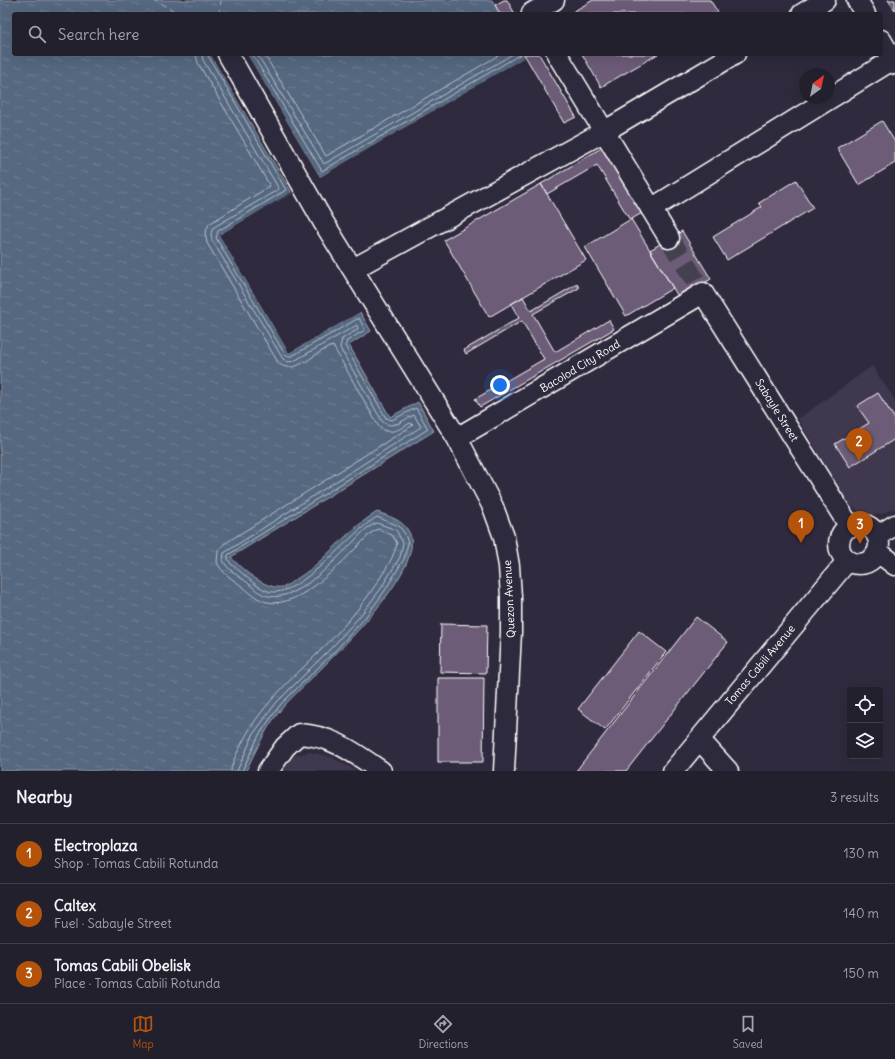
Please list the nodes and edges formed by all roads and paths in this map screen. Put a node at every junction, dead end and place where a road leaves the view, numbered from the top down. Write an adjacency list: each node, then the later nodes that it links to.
1 (524, 0): 5 (street)
2 (554, 0): 6 (street)
3 (825, 0): 7 (street)
4 (857, 0): 8 (street)
5 (531, 12)
6 (535, 12)
7 (805, 12)
8 (864, 12)
9 (883, 43): 13 (street)
10 (229, 56): 17 (street, Quezon Avenue)
11 (558, 56): 14 (street)
12 (732, 56): 14 (street)
13 (894, 60): 15 (street)
14 (605, 131): 15 (street); 17 (street)
15 (651, 208): 16 (street)
16 (669, 238)
17 (353, 269): 19 (street, Quezon Avenue)
18 (703, 293): 19 (street, Bacolod City Road); 21 (street, Sabayle Street)
19 (457, 438): 28 (street, Quezon Avenue)
20 (895, 525): 22 (street)
21 (850, 527): 22 (street); 23 (street)
22 (877, 544): 23 (street); 24 (street)
23 (848, 560): 25 (street, Tomas Cabili Avenue)
24 (895, 565)
25 (699, 739): 29 (street, Tomas Cabili Avenue); 30 (street)
26 (268, 771): 27 (street)
27 (381, 771)
28 (504, 771)
29 (674, 771)
30 (728, 771)

